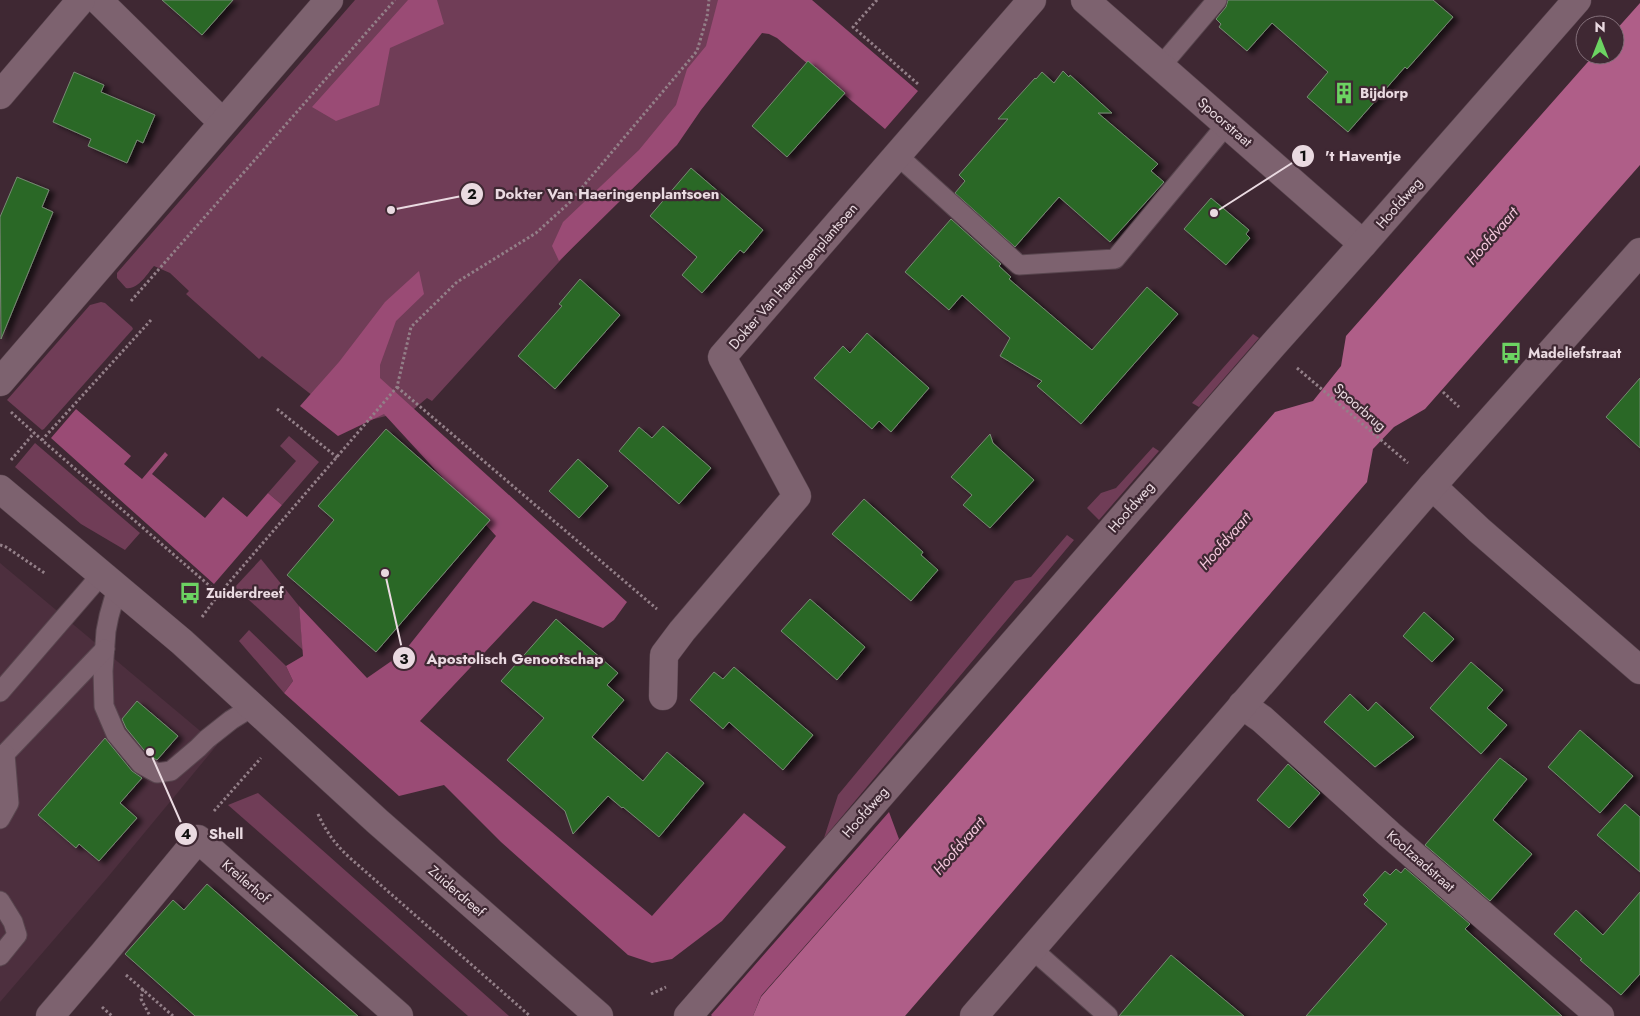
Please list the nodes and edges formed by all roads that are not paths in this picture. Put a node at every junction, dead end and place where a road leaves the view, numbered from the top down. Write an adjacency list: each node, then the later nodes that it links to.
1 (82, 0): 9 (street)
2 (98, 0): 10 (street)
3 (329, 0): 10 (street)
4 (1032, 0): 12 (street, Dokter Van Haeringenplantsoen)
5 (1085, 0): 8 (street, Spoorstraat)
6 (1217, 0): 8 (lane)
7 (1577, 0): 13 (street, Hoofdweg)
8 (1161, 66): 11 (street, Spoorstraat)
9 (0, 95)
10 (222, 122): 15 (street)
11 (1227, 124): 12 (lane); 13 (street, Spoorstraat)
12 (897, 155): 22 (street, Dokter Van Haeringenplantsoen)
13 (1363, 244): 33 (street, Hoofdweg)
14 (1640, 252): 16 (street)
15 (0, 382)
16 (1432, 486): 20 (street); 23 (street)
17 (0, 489): 18 (street, Zuiderdreef)
18 (109, 581): 19 (lane); 21 (lane); 24 (street, Zuiderdreef)
19 (105, 649): 24 (lane); 25 (lane)
20 (1640, 670)
21 (0, 692)
22 (663, 696)
23 (1242, 705): 28 (street); 36 (street, Koolzaadstraat)
24 (252, 706): 32 (street, Zuiderdreef)
25 (2, 756): 26 (lane)
26 (0, 819)
27 (0, 901): 29 (lane)
28 (1032, 949): 34 (street); 35 (lane)
29 (0, 956)
30 (50, 1016): 31 (street, Kreilerhof)
31 (399, 1016)
32 (598, 1016)
33 (688, 1016)
34 (974, 1016)
35 (1108, 1016)
36 (1600, 1016)

